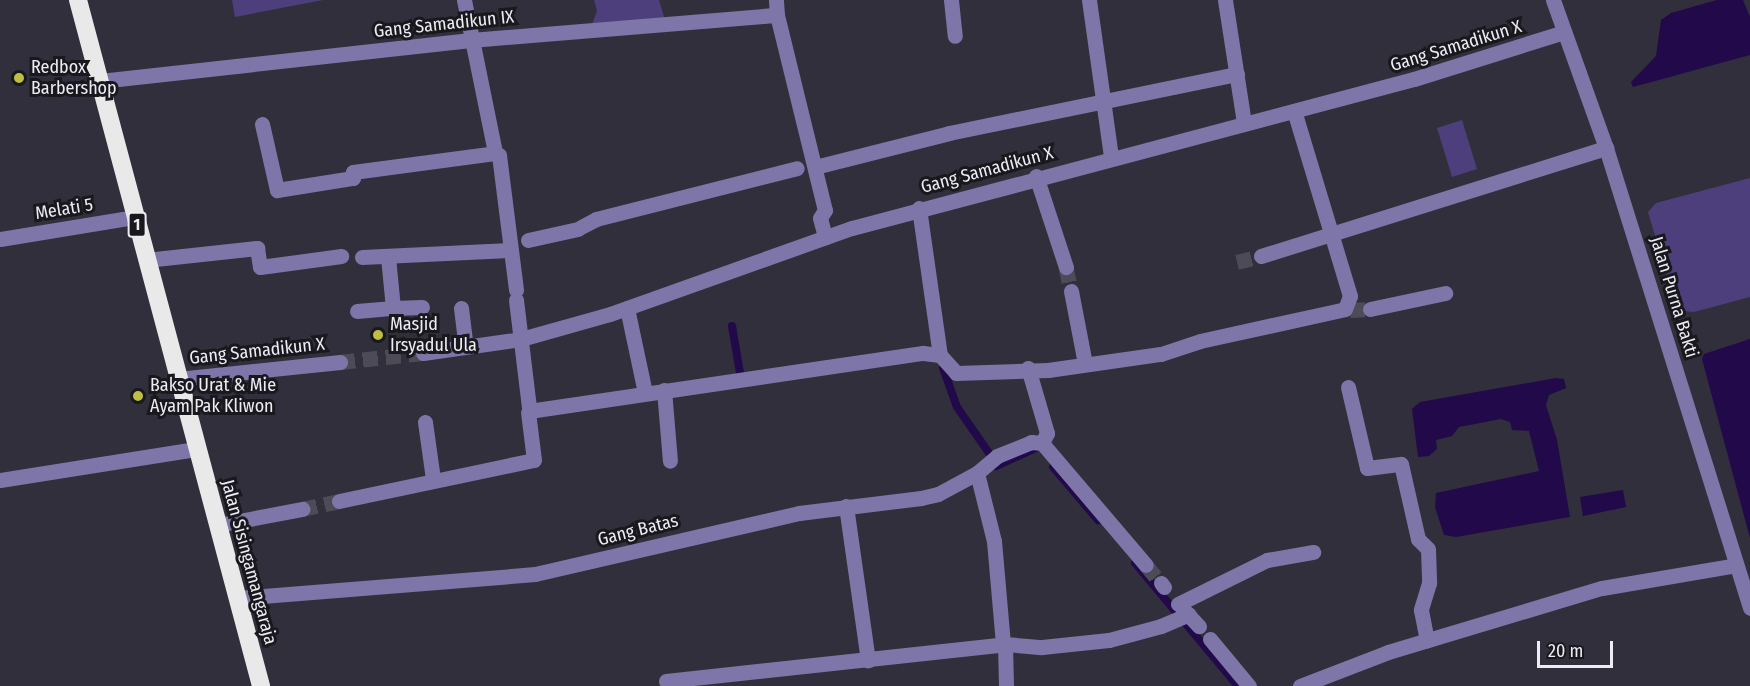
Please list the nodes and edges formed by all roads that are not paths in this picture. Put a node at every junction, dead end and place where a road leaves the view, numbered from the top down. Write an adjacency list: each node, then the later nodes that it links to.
1 (78, 0): 12 (highway, 1)
2 (464, 0): 10 (street)
3 (951, 0): 9 (street)
4 (1089, 0): 13 (street)
5 (1225, 0): 11 (street)
6 (1553, 0): 8 (street, Jalan Purna Bakti)
7 (777, 8): 10 (street, Gang Samadikun IX); 20 (street)
8 (1564, 32): 14 (street, Gang Samadikun X); 17 (street, Jalan Purna Bakti)
9 (955, 36)
10 (471, 40): 12 (street, Gang Samadikun IX); 18 (street)
11 (1237, 74): 13 (street); 15 (street)
12 (100, 81): 23 (highway, 1)
13 (1103, 102): 19 (street); 20 (street)
14 (1294, 111): 15 (street, Gang Samadikun X); 24 (street)
15 (1245, 123): 19 (street, Gang Samadikun X)
16 (262, 124): 18 (street)
17 (1606, 148): 24 (street); 67 (street, Jalan Purna Bakti)
18 (495, 153): 27 (street)
19 (1111, 156): 21 (street, Gang Samadikun X)
20 (809, 166): 25 (street); 27 (street)
21 (1036, 176): 22 (street, Gang Samadikun X); 33 (street)
22 (919, 208): 25 (street, Gang Samadikun X); 45 (street)
23 (135, 217): 26 (street, Melati 5); 32 (highway, 1)
24 (1332, 236): 29 (street); 47 (street)
25 (825, 237): 38 (street, Gang Samadikun X)
26 (0, 239)
27 (516, 244): 31 (street); 42 (street)
28 (341, 256): 32 (street)
29 (1261, 256)
30 (362, 257): 31 (street)
31 (388, 257): 39 (street)
32 (146, 260): 49 (highway, 1)
33 (1066, 267)
34 (1071, 291): 47 (street)
35 (1445, 293): 40 (street)
36 (422, 307): 39 (street)
37 (461, 308): 43 (street)
38 (627, 308): 42 (street, Gang Samadikun X); 52 (street)
39 (393, 309): 41 (street)
40 (1370, 309)
41 (357, 311)
42 (521, 339): 43 (street, Gang Samadikun X); 53 (street)
43 (466, 346): 44 (street, Gang Samadikun X)
44 (423, 353)
45 (940, 355): 48 (street); 51 (street)
46 (340, 362): 49 (street, Gang Samadikun X)
47 (1085, 364): 48 (street)
48 (1028, 368): 55 (street)
49 (178, 380): 56 (highway, 1)
50 (1348, 387): 71 (street)
51 (664, 390): 52 (street); 57 (street)
52 (645, 393): 53 (street)
53 (528, 410): 59 (street)
54 (425, 422): 59 (street)
55 (1036, 442): 58 (street, Gang Batas); 66 (street)
56 (196, 449): 60 (street); 64 (highway, Jalan Sisingamangaraja / 1)
57 (670, 461)
58 (977, 473): 62 (street, Gang Batas); 72 (street)
59 (433, 479): 61 (street)
60 (0, 480)
61 (339, 501)
62 (846, 506): 68 (street, Gang Batas); 73 (street)
63 (302, 509): 64 (street)
64 (218, 525): 68 (highway, Jalan Sisingamangaraja / 1)
65 (1313, 552): 72 (street)
66 (1146, 564)
67 (1736, 565): 69 (street, Jalan Purna Bakti); 71 (street)
68 (238, 598): 75 (highway, Jalan Sisingamangaraja / 1)
69 (1750, 608)
70 (1210, 639): 77 (street)
71 (1427, 640): 78 (street)
72 (1004, 644): 73 (street); 76 (street)
73 (868, 660): 74 (street)
74 (666, 681)
75 (261, 686)
76 (1006, 686)
77 (1249, 686)
78 (1300, 686)

